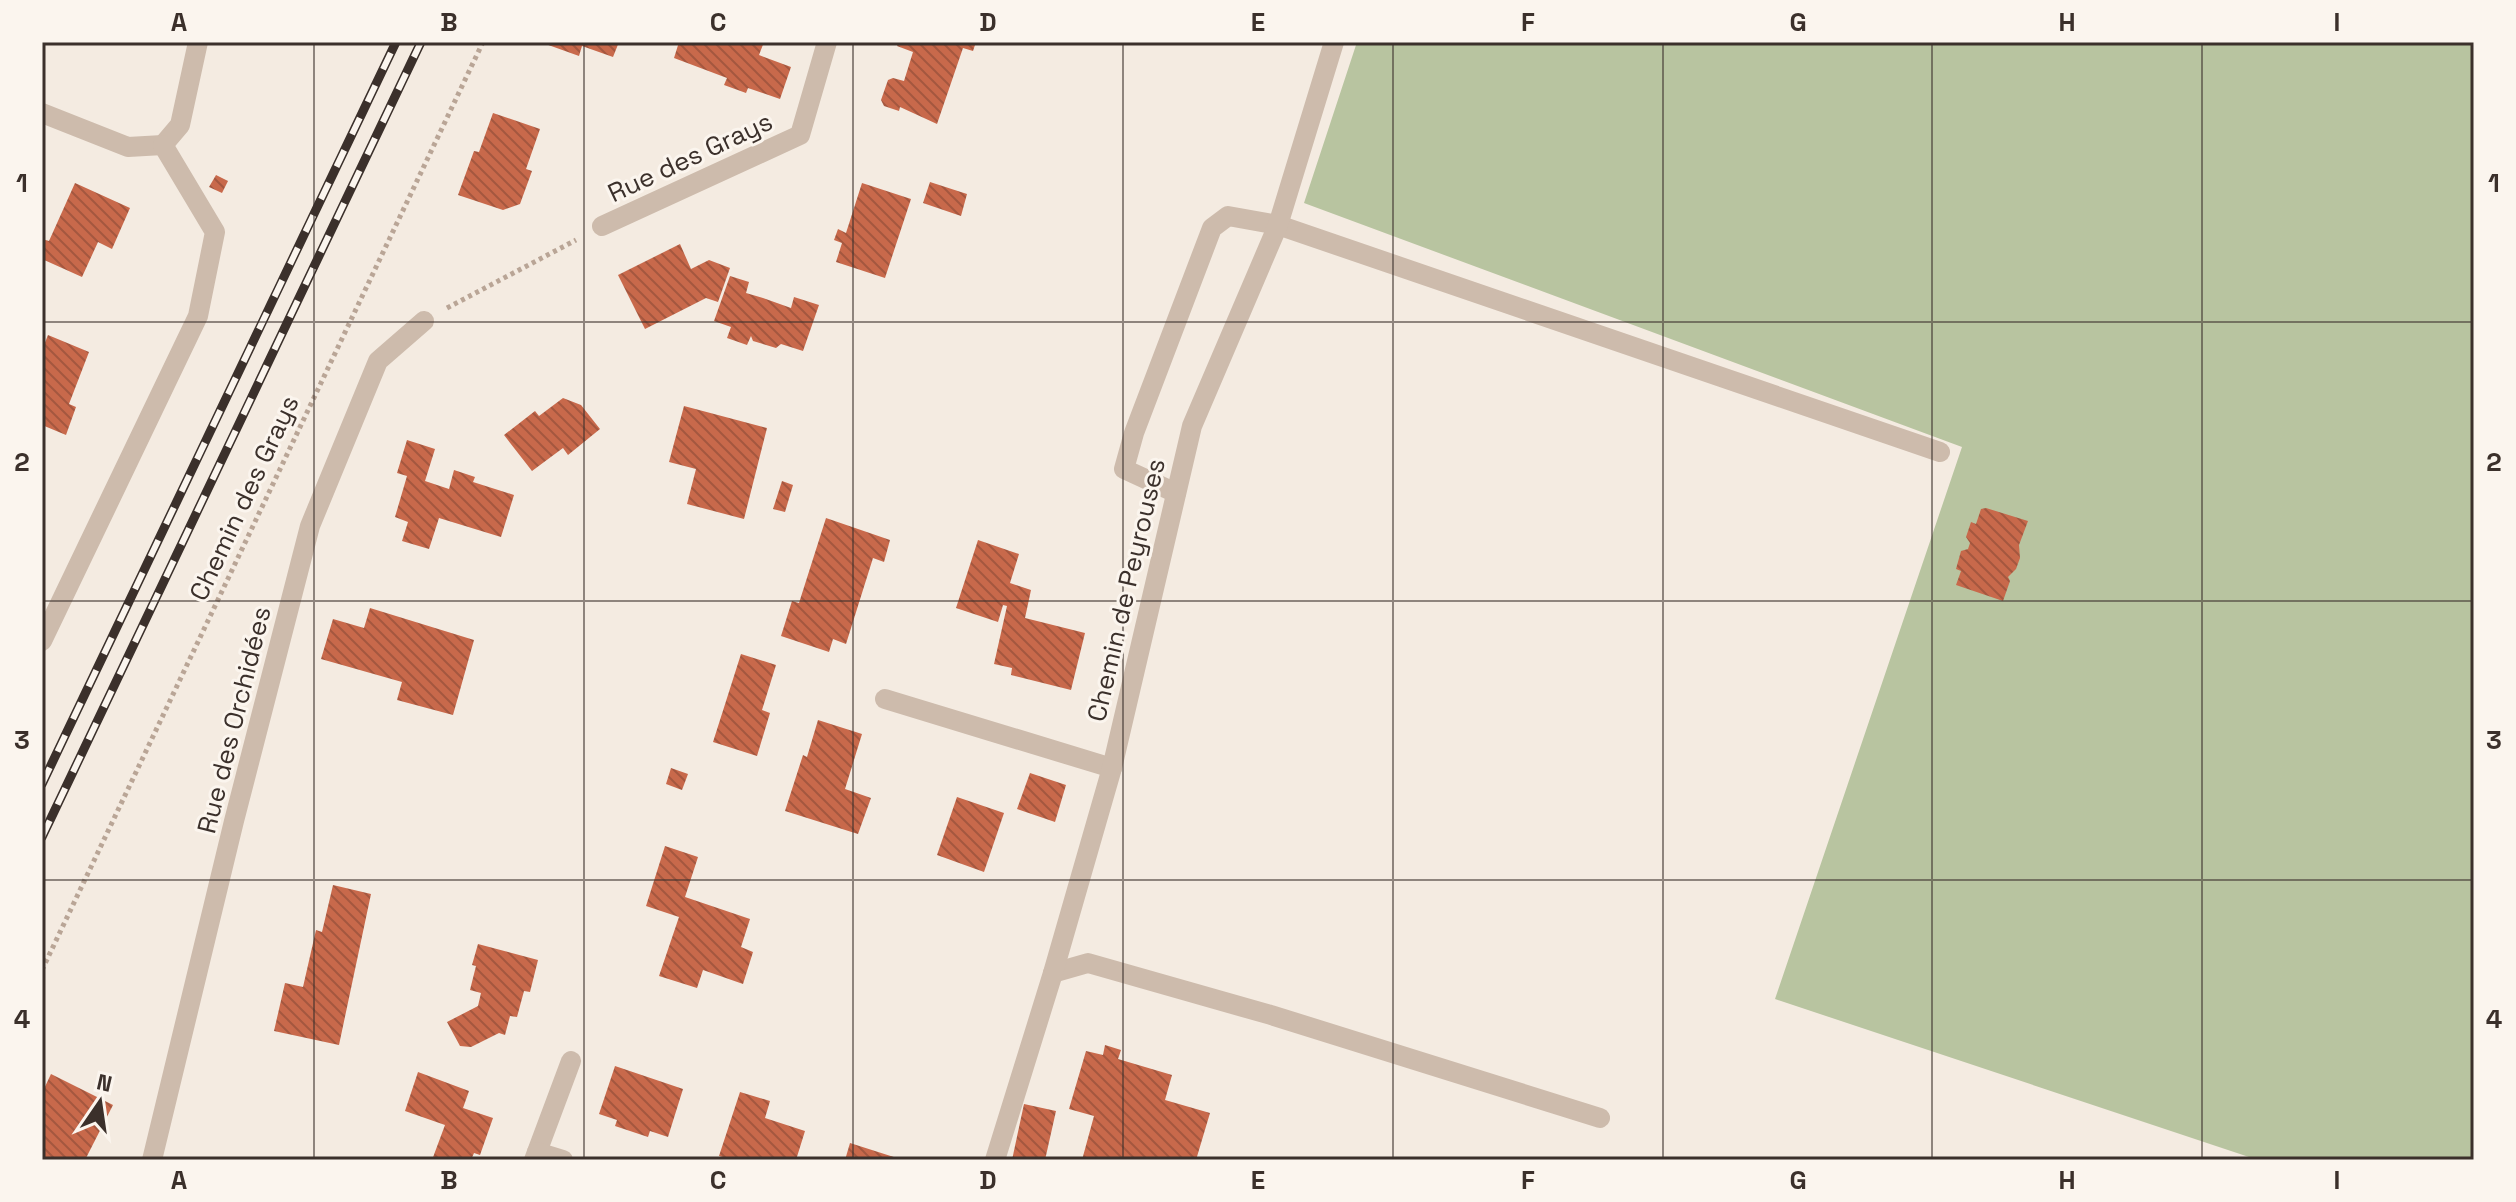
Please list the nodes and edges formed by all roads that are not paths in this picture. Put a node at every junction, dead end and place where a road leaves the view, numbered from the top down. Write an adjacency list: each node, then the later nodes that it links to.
1 (198, 42): 5 (street)
2 (827, 42): 7 (street, Rue des Grays)
3 (1334, 42): 6 (street, Chemin de Peyrouses)
4 (42, 113): 5 (street)
5 (163, 145): 11 (street)
6 (1278, 225): 9 (street); 10 (street, Chemin de Peyrouses); 10 (street)
7 (602, 226)
8 (424, 321): 18 (street, Rue des Orchidées)
9 (1940, 452)
10 (1176, 493): 13 (street, Chemin de Peyrouses)
11 (42, 641)
12 (885, 699): 13 (street)
13 (1112, 768): 14 (street, Chemin de Peyrouses)
14 (1053, 973): 16 (street); 20 (street, Chemin de Peyrouses)
15 (571, 1061): 17 (street)
16 (1600, 1118)
17 (535, 1156): 19 (street)
18 (152, 1160)
19 (563, 1160)
20 (995, 1160)

